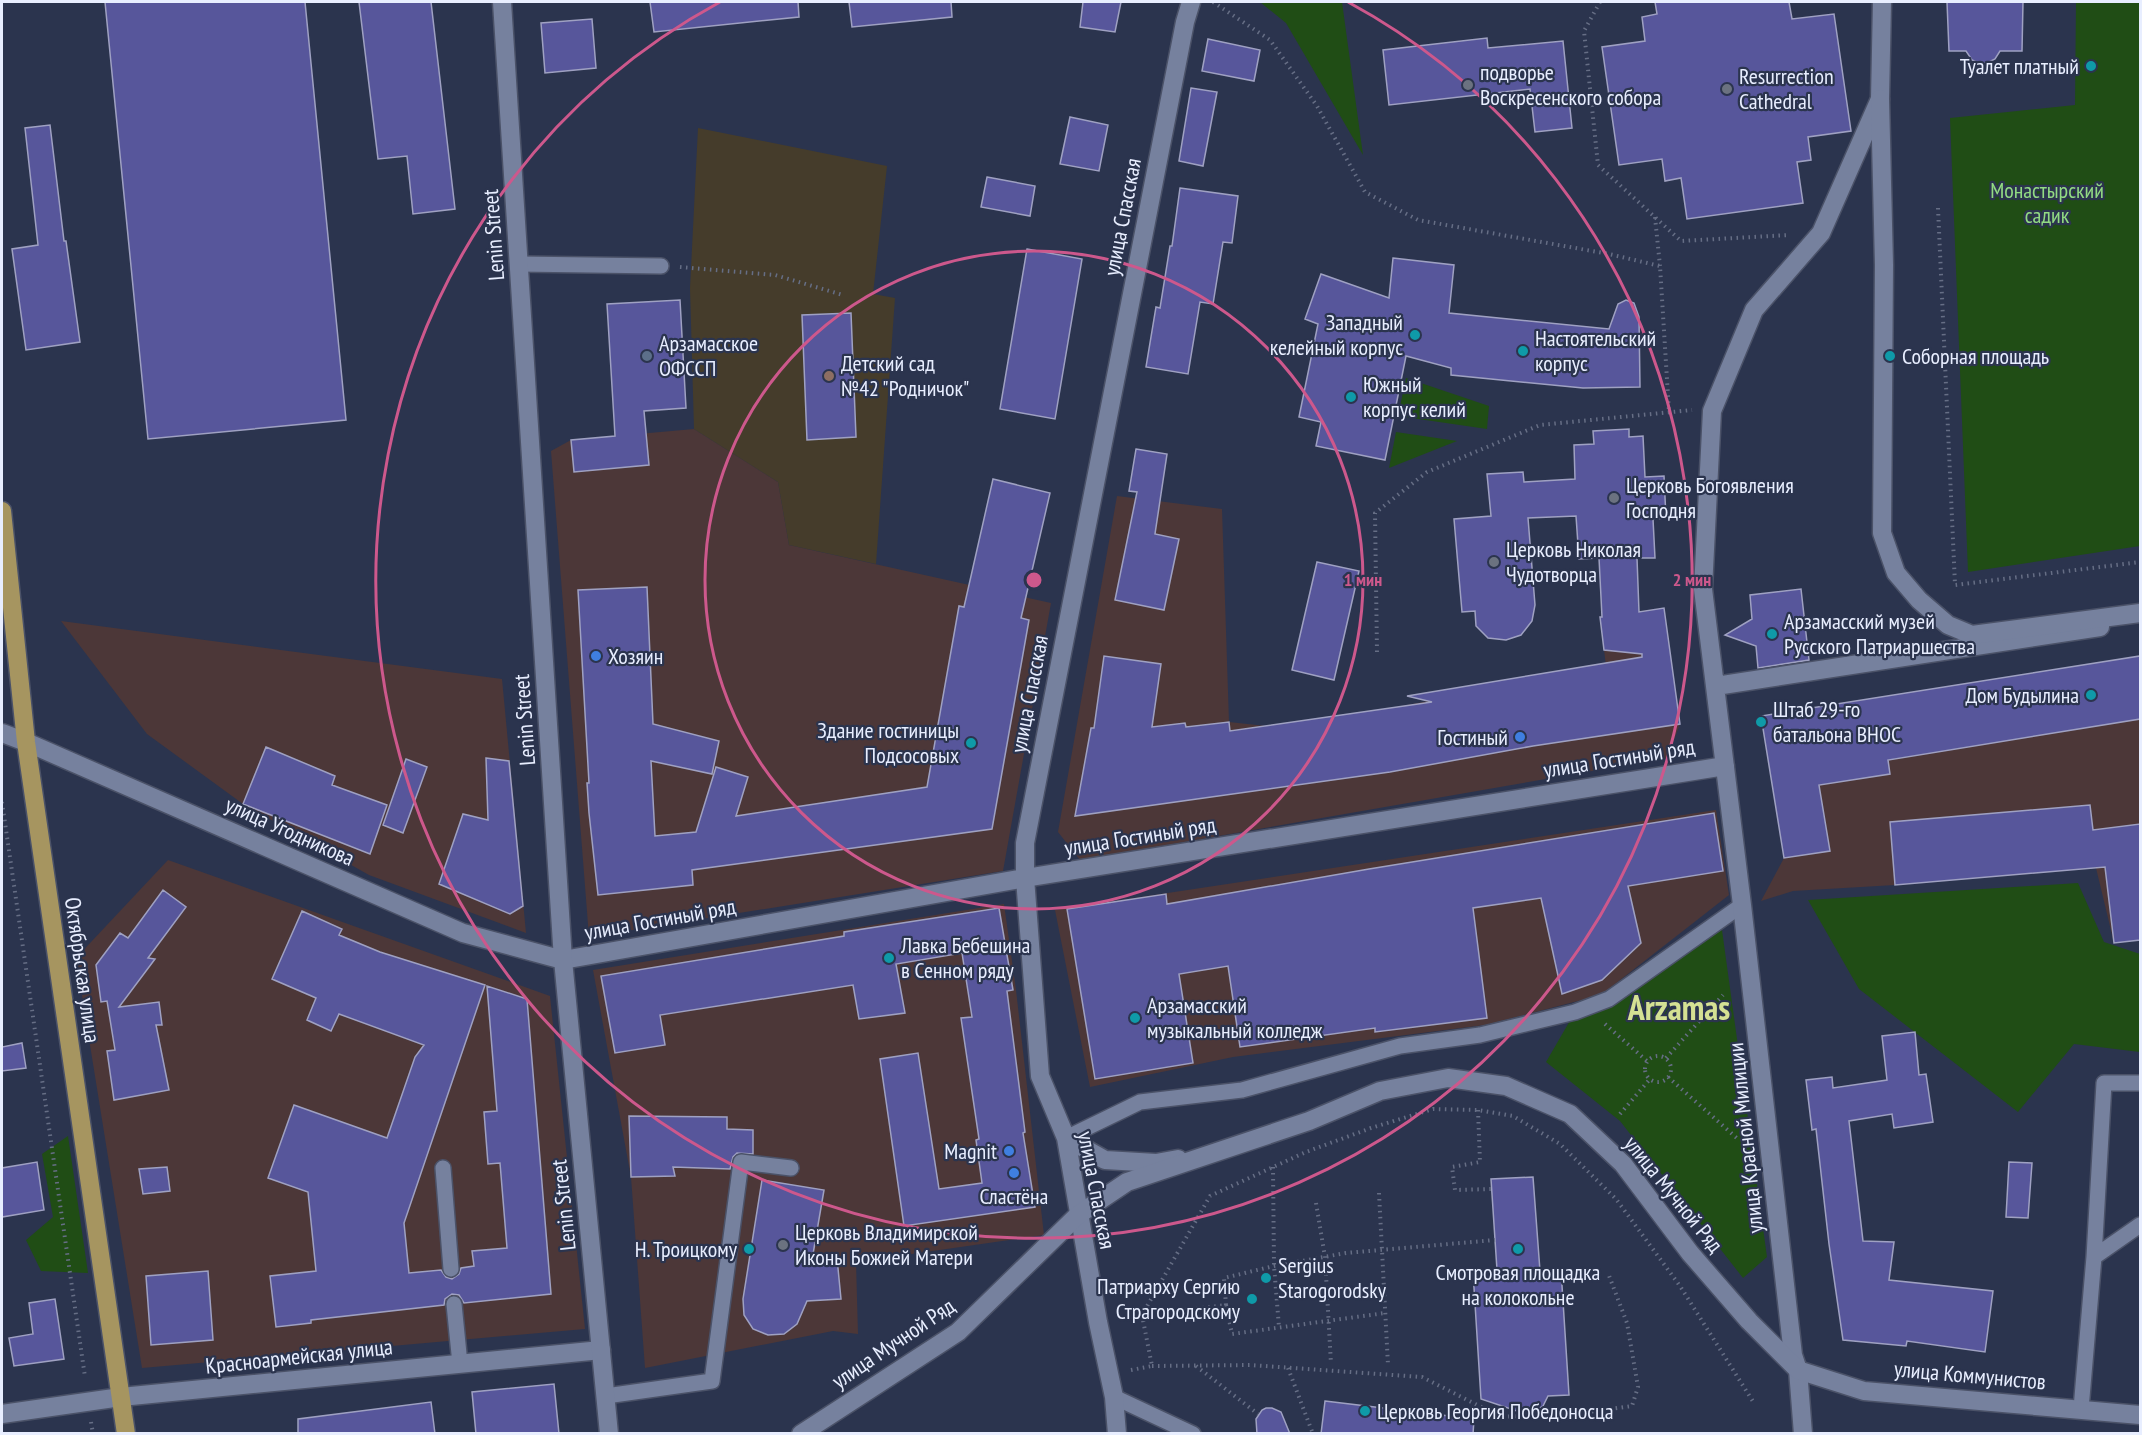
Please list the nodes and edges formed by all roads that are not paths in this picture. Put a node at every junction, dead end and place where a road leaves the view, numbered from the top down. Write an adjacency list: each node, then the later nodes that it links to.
1 (502, 2): 5 (street, Lenin Street)
2 (1191, 2): 14 (street, улица Спасская)
3 (1882, 2): 4 (street)
4 (1880, 99): 8 (street); 10 (street)
5 (519, 264): 6 (lane); 16 (street, Lenin Street)
6 (661, 266)
7 (2, 512): 12 (main road, Октябрьская улица)
8 (2140, 613)
9 (2140, 620): 10 (street)
10 (1716, 686): 13 (street)
11 (2, 733): 12 (street, улица Угодникова)
12 (26, 742): 16 (street, улица Угодникова); 31 (main road, Октябрьская улица)
13 (1725, 766): 14 (street, улица Гостиный ряд); 15 (street, улица Красной Милиции)
14 (1025, 878): 16 (street, улица Гостиный ряд); 18 (street, улица Спасская)
15 (1742, 904): 18 (lane); 29 (street, улица Красной Милиции)
16 (563, 960): 27 (street, Lenin Street)
17 (2140, 1083): 24 (lane)
18 (1066, 1138): 19 (street, улица Мучной Ряд); 22 (street, улица Спасская)
19 (1215, 1152): 22 (street, улица Мучной Ряд); 29 (street, улица Мучной Ряд)
20 (443, 1168): 25 (lane)
21 (791, 1168): 30 (lane)
22 (1078, 1215): 32 (street, улица Спасская); 38 (street, улица Мучной Ряд)
23 (2140, 1225): 24 (lane)
24 (2094, 1257): 33 (lane)
25 (451, 1269)
26 (454, 1304): 28 (lane)
27 (601, 1350): 28 (street, Красноармейская улица); 30 (street, Lenin Street)
28 (460, 1364): 31 (street, Красноармейская улица)
29 (1798, 1370): 33 (street, улица Коммунистов); 41 (street, улица Красной Милиции)
30 (606, 1396): 37 (street, Lenin Street)
31 (121, 1397): 34 (street, Красноармейская улица); 36 (main road, Октябрьская улица)
32 (1114, 1397): 39 (street, улица Спасская); 40 (lane)
33 (2081, 1408): 35 (street, улица Коммунистов)
34 (2, 1414)
35 (2140, 1415)
36 (126, 1434)
37 (609, 1434)
38 (801, 1434)
39 (1117, 1434)
40 (1193, 1434)
41 (1803, 1434)

